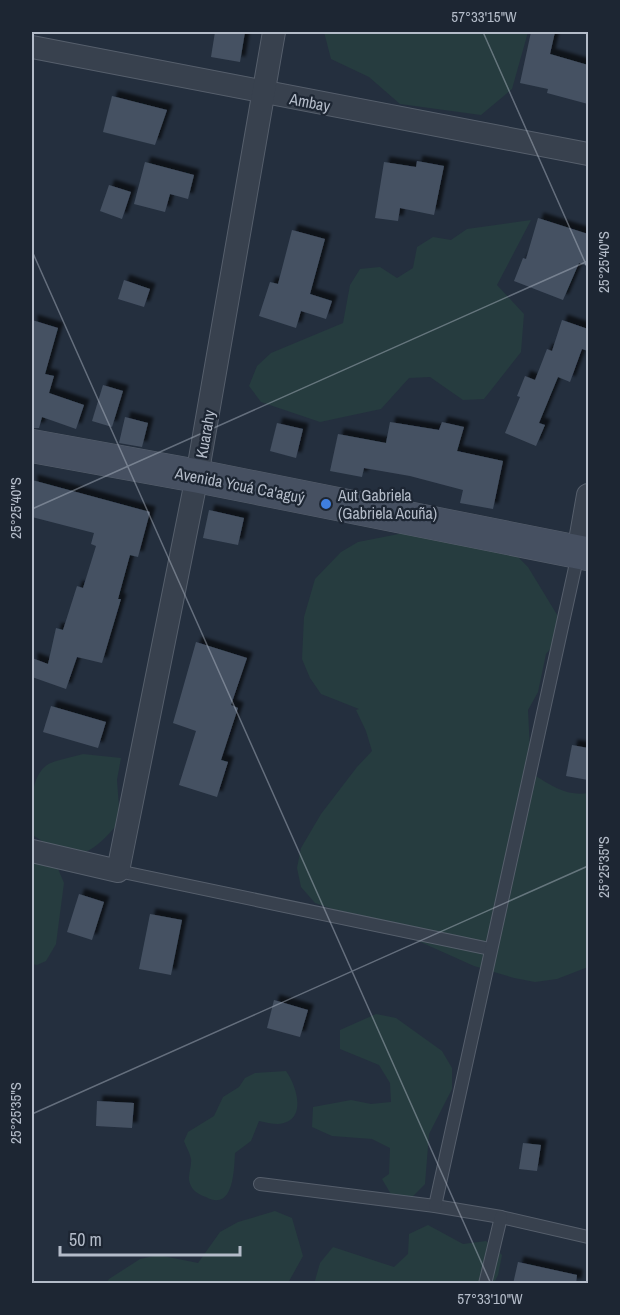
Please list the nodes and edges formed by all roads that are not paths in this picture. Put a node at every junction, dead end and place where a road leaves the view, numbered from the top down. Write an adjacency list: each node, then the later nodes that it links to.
1 (274, 32): 3 (street, Kuarahy)
2 (32, 47): 3 (street, Ambay)
3 (263, 93): 4 (street, Ambay); 6 (street, Kuarahy)
4 (588, 154)
5 (32, 446): 6 (street, Avenida Ycuá Ca'aguý)
6 (197, 476): 8 (street, Avenida Ycuá Ca'aguý); 10 (street, Kuarahy)
7 (588, 495): 8 (street)
8 (583, 553): 11 (lane)
9 (32, 851): 10 (street)
10 (118, 871): 11 (lane)
11 (490, 949): 13 (lane)
12 (260, 1184): 13 (lane)
13 (435, 1206): 14 (lane)
14 (501, 1217): 15 (lane); 16 (lane)
15 (588, 1237)
16 (485, 1284)

